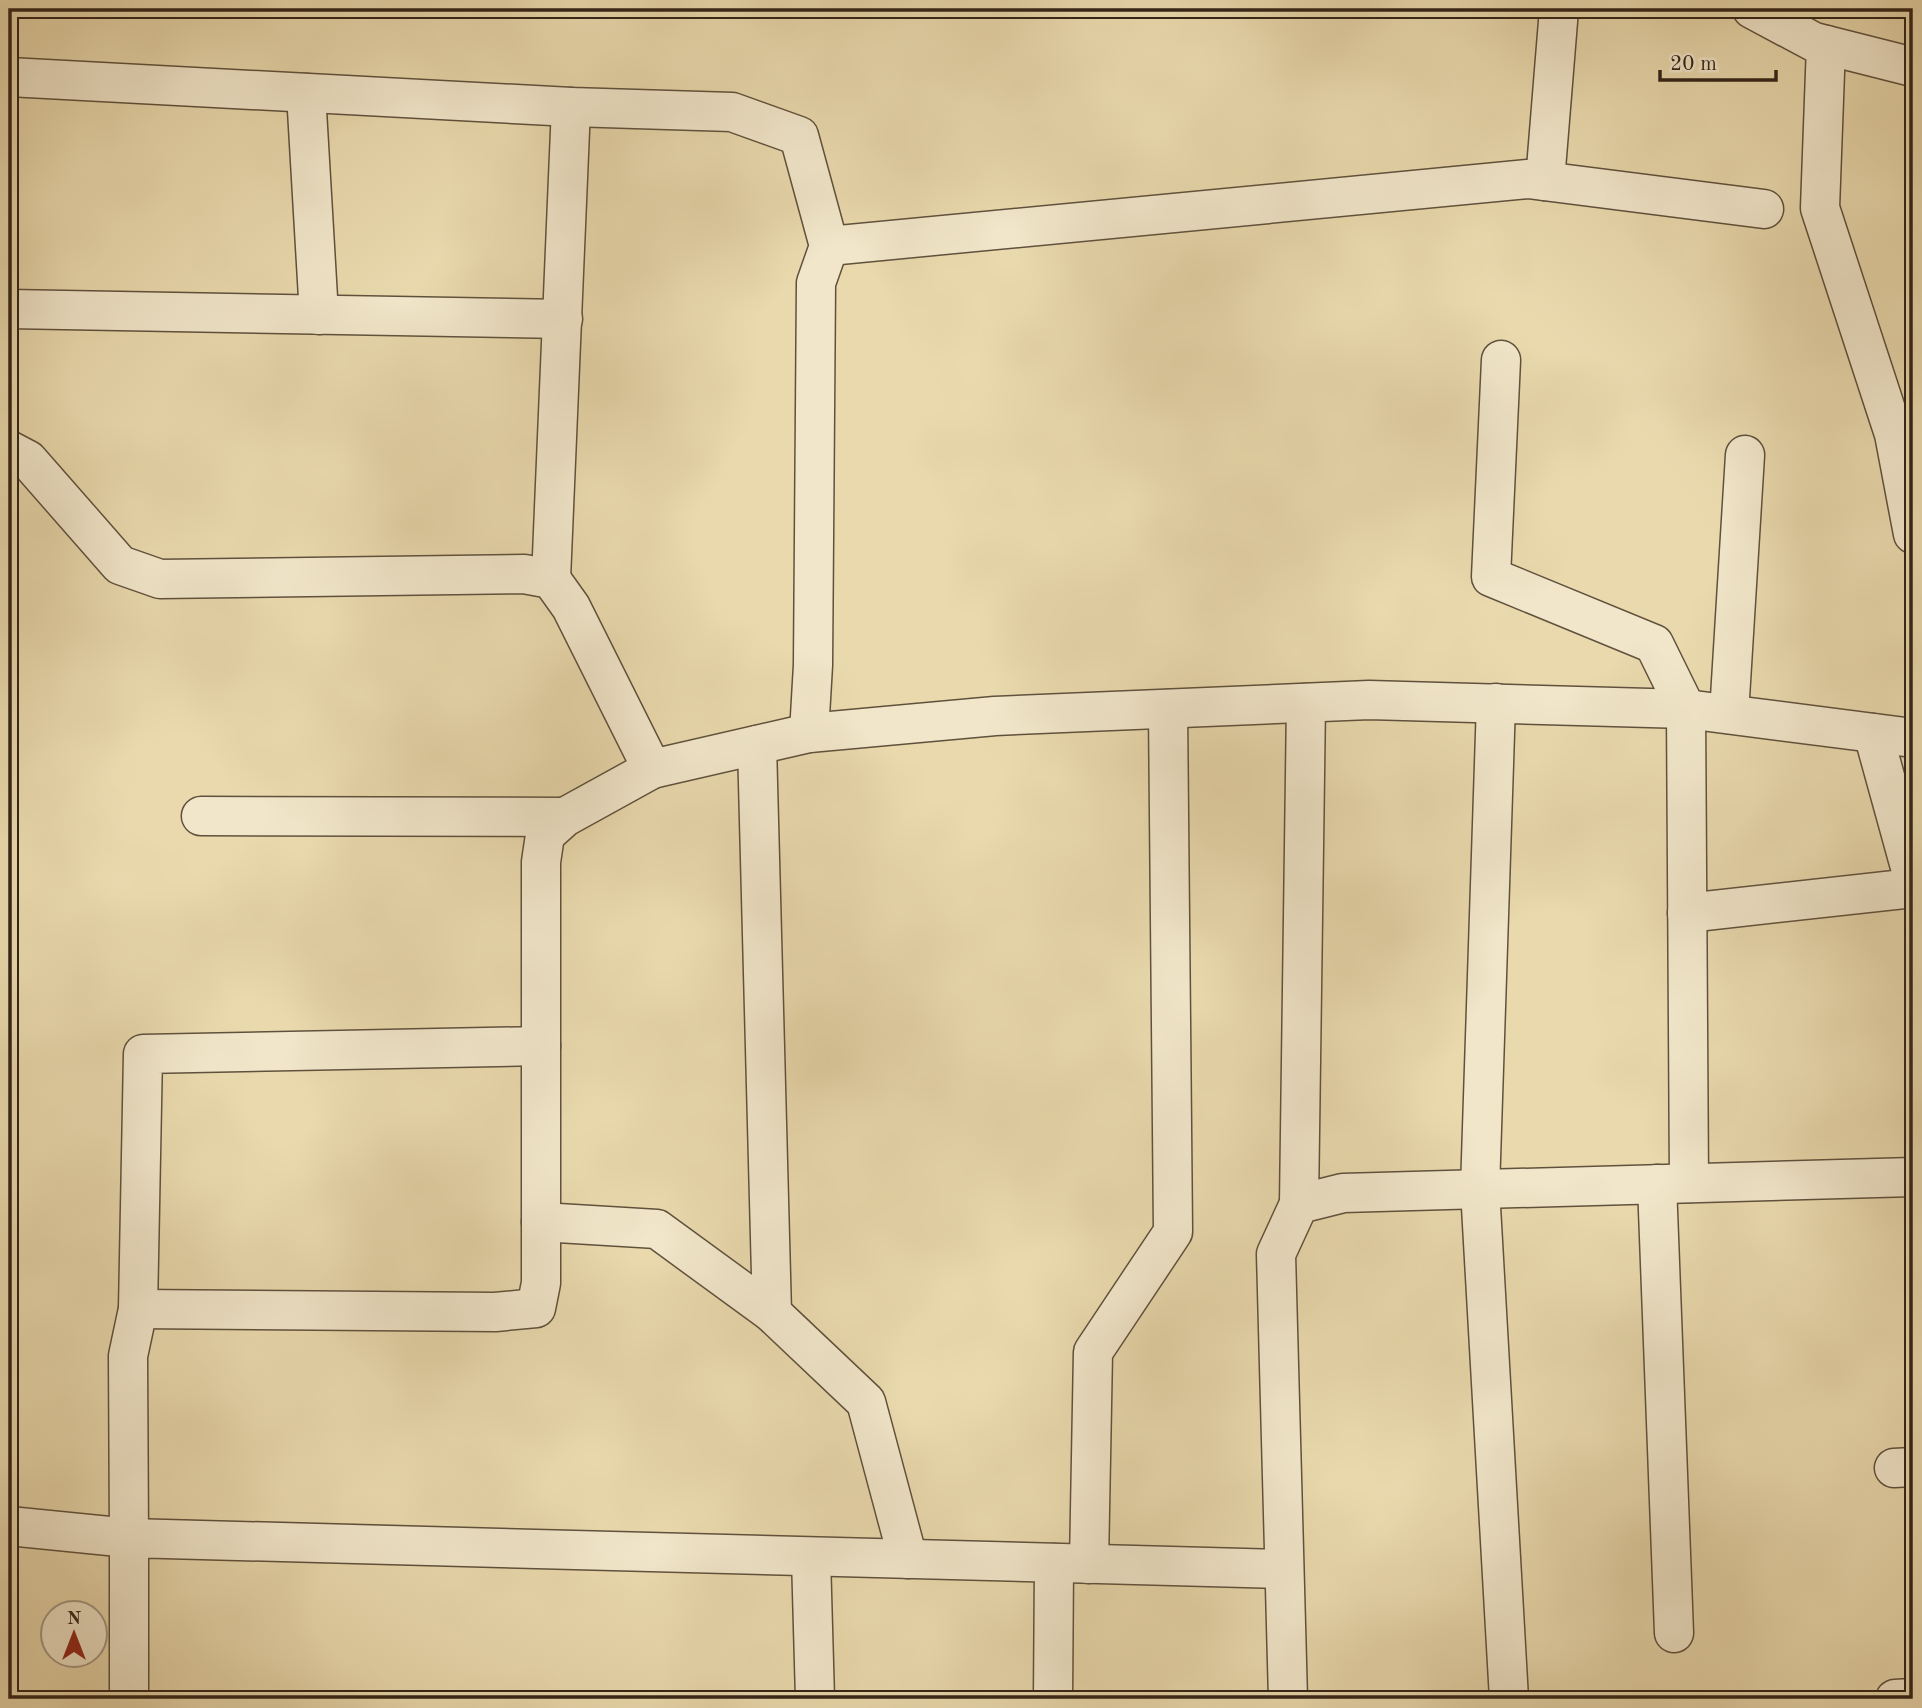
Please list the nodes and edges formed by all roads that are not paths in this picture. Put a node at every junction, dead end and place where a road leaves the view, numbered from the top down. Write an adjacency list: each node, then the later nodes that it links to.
1 (1559, 9): 8 (street)
2 (1752, 9): 3 (street)
3 (1826, 45): 4 (street); 17 (street)
4 (1913, 67)
5 (9, 77): 6 (street)
6 (306, 93): 7 (street); 12 (street)
7 (571, 107): 10 (street); 13 (street)
8 (1545, 181): 9 (street); 10 (street)
9 (1764, 209)
10 (829, 246): 24 (street)
11 (9, 309): 12 (street)
12 (319, 315): 13 (street)
13 (563, 319): 18 (street)
14 (1501, 360): 22 (street)
15 (9, 450): 18 (street)
16 (1745, 455): 23 (street)
17 (1913, 534)
18 (551, 579): 28 (street)
19 (1306, 703): 20 (street); 21 (street); 38 (street)
20 (1496, 704): 22 (street); 37 (street)
21 (1168, 709): 24 (street); 46 (street)
22 (1686, 709): 23 (street); 33 (street)
23 (1729, 714): 25 (street)
24 (809, 733): 27 (street)
25 (1873, 733): 26 (street); 31 (street)
26 (1913, 737)
27 (757, 746): 28 (street); 41 (street)
28 (652, 769): 30 (street)
29 (201, 816): 30 (street)
30 (565, 817): 34 (street)
31 (1913, 878)
32 (1913, 888): 33 (street)
33 (1687, 914): 36 (street)
34 (541, 1046): 39 (street); 40 (street)
35 (1913, 1177): 36 (street)
36 (1673, 1184): 37 (street); 48 (street)
37 (1480, 1189): 38 (street); 54 (street)
38 (1299, 1204): 47 (street)
39 (541, 1222): 40 (street); 41 (street)
40 (138, 1309): 43 (street)
41 (772, 1313): 45 (street)
42 (9, 1526): 43 (street)
43 (129, 1538): 44 (street); 50 (street)
44 (811, 1557): 45 (street); 51 (street)
45 (908, 1559): 46 (street)
46 (1072, 1563): 47 (street); 52 (street)
47 (1284, 1569): 53 (street)
48 (1674, 1633)
49 (1913, 1698): 55 (street)
50 (129, 1699)
51 (815, 1699)
52 (1053, 1699)
53 (1288, 1699)
54 (1509, 1699)
55 (1895, 1699)

